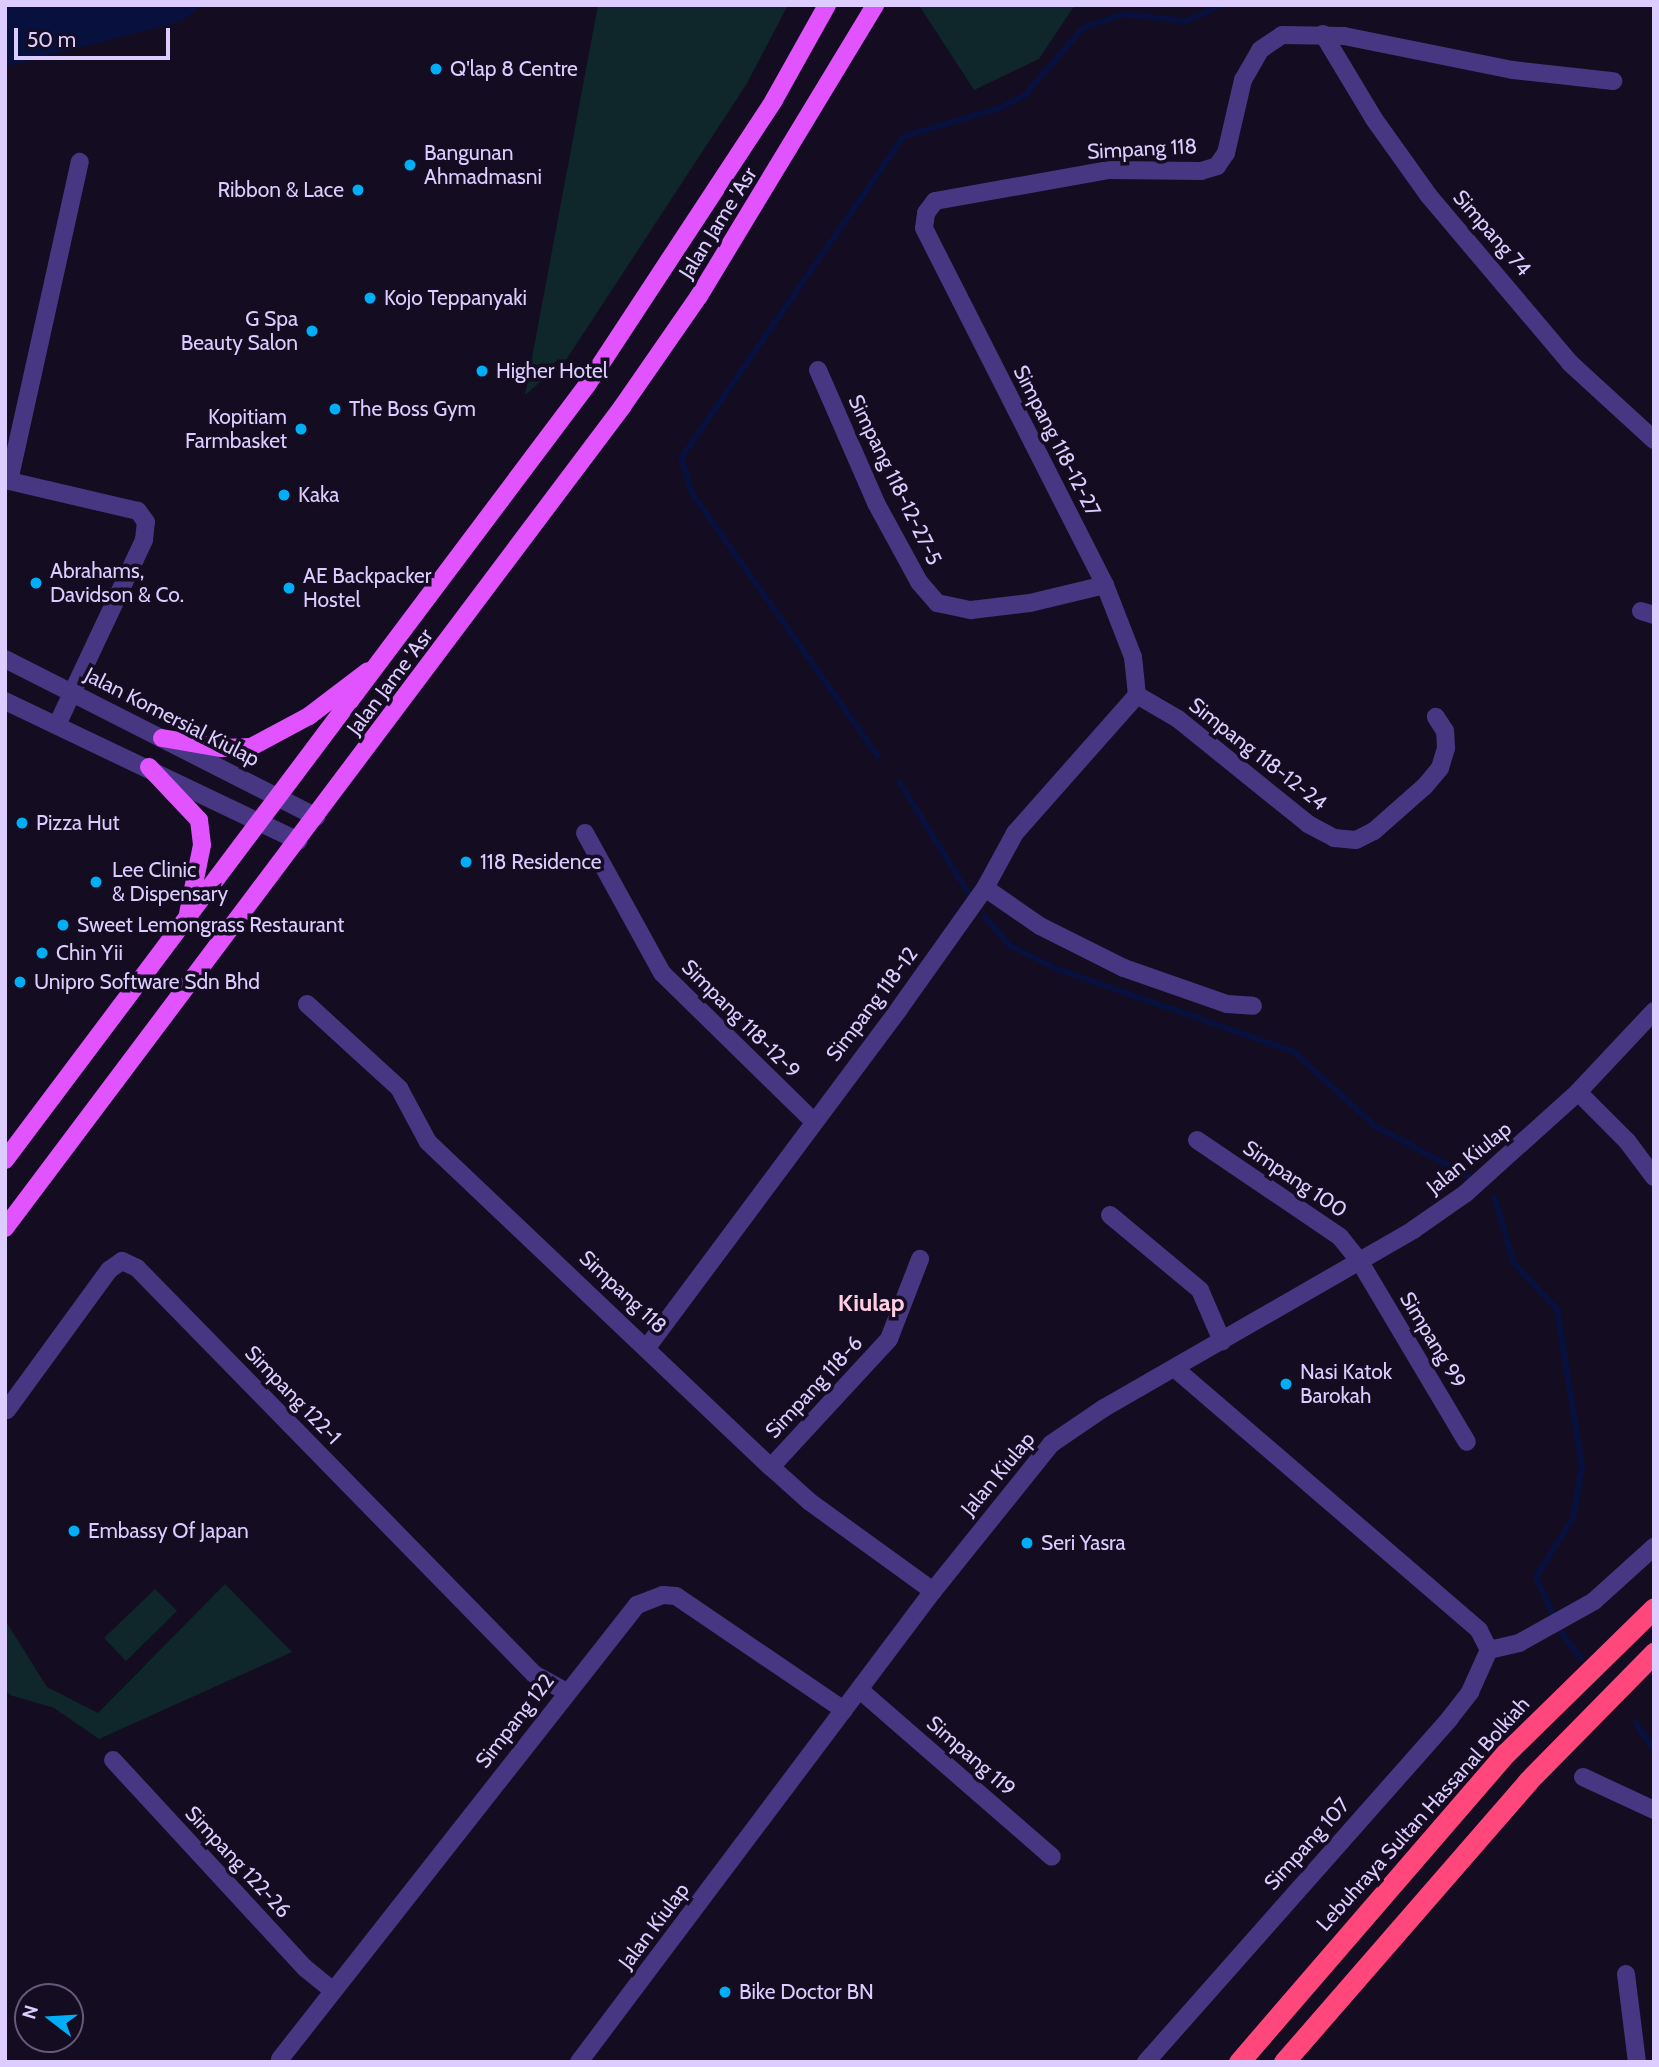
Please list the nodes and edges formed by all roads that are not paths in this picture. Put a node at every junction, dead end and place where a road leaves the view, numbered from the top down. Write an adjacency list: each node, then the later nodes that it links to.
1 (827, 5): 10 (main road, Jalan Jame 'Asr)
2 (875, 5): 20 (main road, Jalan Jame 'Asr)
3 (1323, 34): 4 (street, Simpang 118); 6 (street, Simpang 118); 8 (street, Simpang 74)
4 (1614, 81)
5 (80, 162): 12 (street)
6 (926, 213): 9 (street, Simpang 118-12-27)
7 (818, 370): 9 (street, Simpang 118-12-27-5)
8 (1654, 440)
9 (1105, 585): 13 (street, Simpang 118-12-27)
10 (388, 656): 17 (main road); 19 (main road, Jalan Jame 'Asr)
11 (5, 659): 12 (street, Jalan Komersial Kiulap)
12 (74, 692): 16 (street); 17 (street, Jalan Komersial Kiulap)
13 (1137, 695): 15 (street, Simpang 118-12-24); 24 (street, Simpang 118-12)
14 (5, 701): 16 (street)
15 (1436, 717)
16 (57, 725): 18 (street)
17 (162, 738): 19 (street, Jalan Komersial Kiulap)
18 (149, 767): 21 (street); 25 (main road)
19 (280, 798): 20 (street, Jalan Komersial Kiulap); 21 (main road, Jalan Jame 'Asr)
20 (316, 817): 23 (main road, Jalan Jame 'Asr)
21 (262, 823): 23 (street); 25 (main road, Jalan Jame 'Asr)
22 (585, 833): 31 (street, Simpang 118-12-9)
23 (299, 841): 37 (main road, Jalan Jame 'Asr)
24 (985, 888): 27 (street); 31 (street, Simpang 118-12)
25 (186, 921): 30 (main road, Jalan Jame 'Asr)
26 (307, 1004): 41 (street, Simpang 118)
27 (1253, 1006)
28 (1654, 1011): 29 (street, Jalan Kiulap)
29 (1578, 1093): 35 (street); 39 (street, Jalan Kiulap)
30 (48, 1103): 33 (main road); 34 (main road, Jalan Jame 'Asr)
31 (812, 1120): 41 (street, Simpang 118-12)
32 (1197, 1140): 39 (street, Simpang 100)
33 (5, 1150)
34 (5, 1160)
35 (1654, 1177)
36 (1110, 1215): 40 (street)
37 (5, 1228)
38 (920, 1259): 45 (street, Simpang 118-6)
39 (1360, 1262): 40 (street, Jalan Kiulap); 44 (street, Simpang 99)
40 (1222, 1341): 42 (street, Jalan Kiulap)
41 (648, 1346): 45 (street, Simpang 118)
42 (1174, 1368): 47 (street, Jalan Kiulap); 49 (street)
43 (7, 1410): 52 (street, Simpang 122-1)
44 (1467, 1442)
45 (771, 1467): 47 (street, Simpang 118)
46 (1654, 1547): 49 (street)
47 (933, 1591): 51 (street, Jalan Kiulap)
48 (1654, 1608): 63 (highway, Lebuhraya Sultan Hassanal Bolkiah)
49 (1489, 1650): 62 (street, Simpang 107)
50 (1654, 1653): 64 (highway)
51 (860, 1690): 53 (street, Jalan Kiulap); 57 (street, Simpang 119)
52 (566, 1692): 53 (street, Simpang 122); 59 (street, Simpang 122)
53 (844, 1710): 61 (street, Jalan Kiulap)
54 (113, 1760): 59 (street, Simpang 122-26)
55 (1583, 1777): 56 (street)
56 (1654, 1810)
57 (1052, 1857)
58 (1626, 1974): 65 (street)
59 (333, 1991): 60 (street, Simpang 122)
60 (280, 2059)
61 (579, 2062)
62 (1146, 2062)
63 (1239, 2062)
64 (1284, 2062)
65 (1637, 2062)

